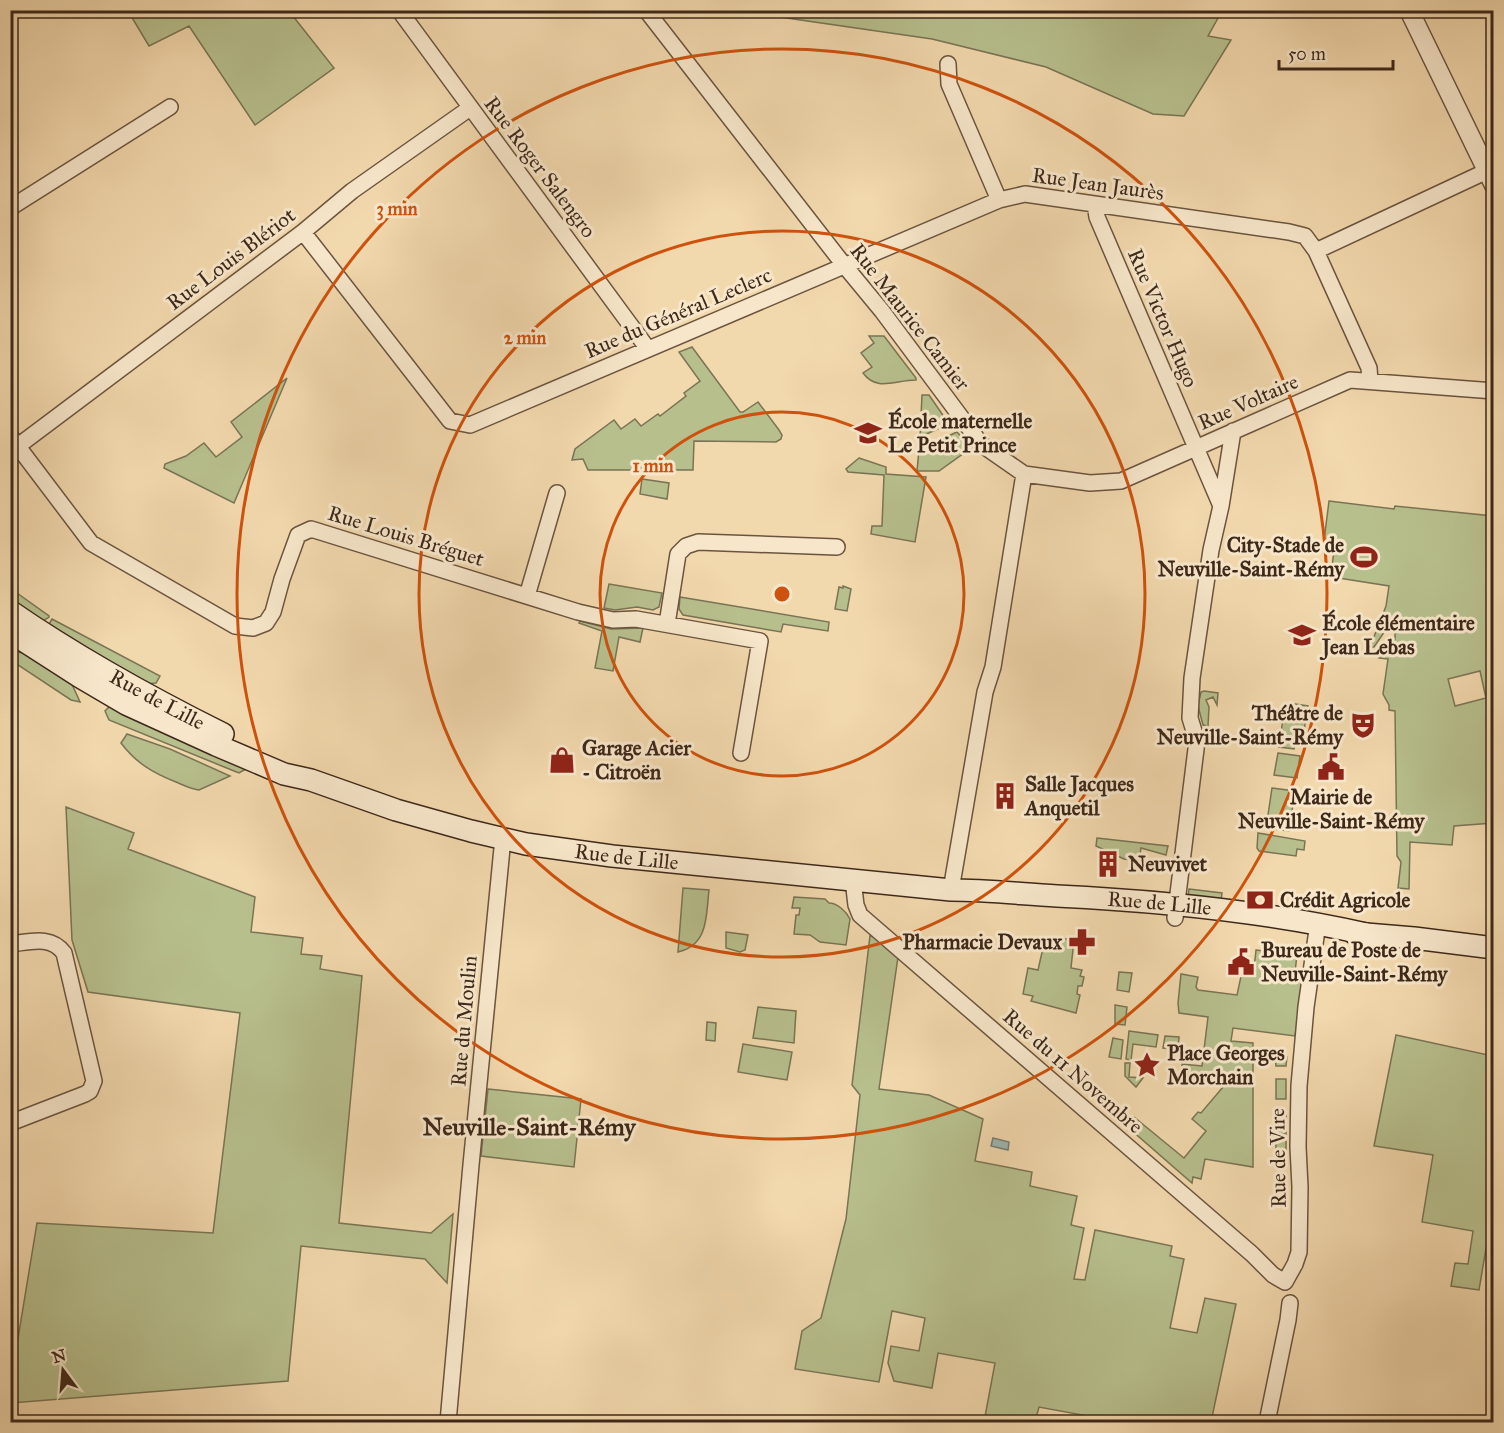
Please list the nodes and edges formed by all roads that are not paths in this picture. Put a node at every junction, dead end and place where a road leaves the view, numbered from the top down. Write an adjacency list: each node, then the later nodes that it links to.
1 (399, 10): 6 (street, Rue Roger Salengro)
2 (646, 10): 13 (street, Rue Maurice Camier)
3 (1410, 12): 7 (street)
4 (948, 64): 8 (street)
5 (170, 107): 10 (street)
6 (470, 108): 11 (street, Rue Louis Blériot); 14 (street, Rue Roger Salengro)
7 (1490, 178): 12 (street)
8 (999, 200): 9 (street, Rue Jean Jaurès); 13 (street, Rue Jean Jaurès)
9 (1095, 204): 12 (street, Rue Jean Jaurès); 19 (street, Rue Victor Hugo)
10 (10, 207)
11 (303, 232): 14 (street, Rue du Général Leclerc); 18 (street, Rue Louis Blériot)
12 (1316, 251): 15 (street)
13 (844, 265): 14 (street, Rue du Général Leclerc); 20 (street, Rue Maurice Camier)
14 (648, 349)
15 (1370, 381): 16 (street, Rue Voltaire); 17 (street, Rue Voltaire)
16 (1494, 391)
17 (1233, 431): 19 (street, Rue Voltaire); 22 (street)
18 (14, 441): 24 (street, Rue Louis Bréguet)
19 (1196, 447): 20 (street, Rue Voltaire); 22 (street, Rue Victor Hugo)
20 (1024, 474): 32 (street)
21 (557, 494): 24 (street)
22 (1221, 506): 33 (street)
23 (837, 547): 26 (street)
24 (527, 596): 26 (street, Rue Louis Bréguet)
25 (10, 611): 29 (main road, Rue de Lille)
26 (667, 624): 28 (street, Rue Louis Bréguet)
27 (10, 632): 29 (main road, Rue de Lille)
28 (741, 753)
29 (311, 780): 30 (main road, Rue de Lille)
30 (504, 838): 31 (main road, Rue de Lille); 40 (street, Rue du Moulin)
31 (853, 880): 32 (main road, Rue de Lille); 38 (street, Rue du 11 Novembre)
32 (951, 890): 33 (main road, Rue de Lille)
33 (1176, 911): 34 (main road, Rue de Lille)
34 (1318, 928): 36 (main road, Rue de Lille); 38 (street, Rue de Vire)
35 (10, 944): 37 (street)
36 (1494, 948)
37 (10, 1123)
38 (1285, 1282)
39 (1290, 1304): 41 (street)
40 (448, 1422)
41 (1267, 1422)

